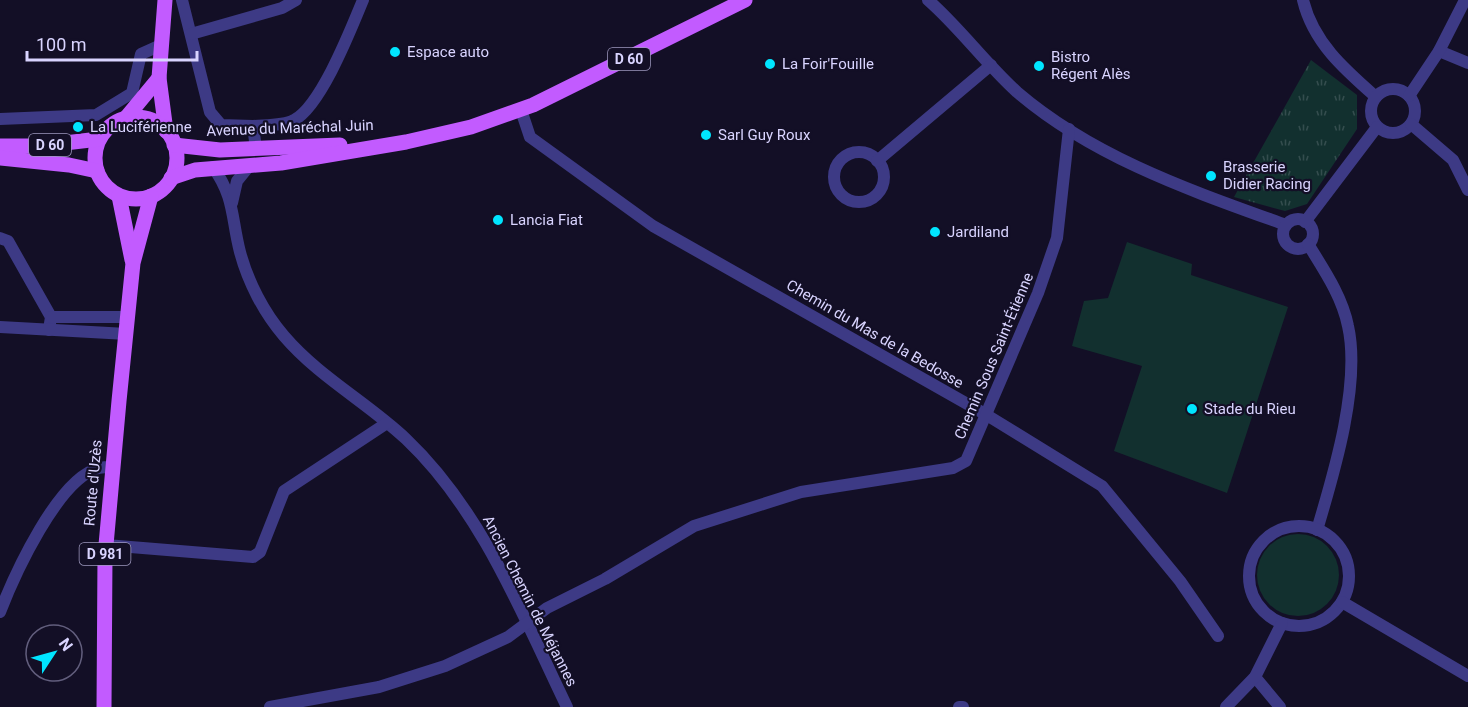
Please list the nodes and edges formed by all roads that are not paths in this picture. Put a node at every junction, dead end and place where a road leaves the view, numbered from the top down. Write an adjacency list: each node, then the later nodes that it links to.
1 (165, 0): 13 (main road)
2 (182, 0): 12 (street)
3 (296, 0): 12 (street)
4 (363, 0): 24 (street)
5 (756, 0): 10 (main road, Avenue du Maréchal Juin / D 60)
6 (928, 0): 11 (street)
7 (937, 0): 11 (street)
8 (1303, 0): 19 (street)
9 (1465, 0): 14 (street)
10 (741, 3): 20 (main road, Avenue du Maréchal Juin / D 60)
11 (953, 24): 16 (street)
12 (191, 34): 24 (street)
13 (161, 45): 17 (main road); 21 (street)
14 (1439, 51): 15 (street); 18 (street)
15 (1468, 63)
16 (991, 65): 26 (street); 34 (street)
17 (159, 78): 22 (main road); 27 (main road)
18 (1409, 96): 19 (street); 23 (street)
19 (1376, 97): 25 (street)
20 (521, 110): 29 (main road, Avenue du Maréchal Juin / D 60); 52 (street, Chemin du Mas de la Bedosse)
21 (0, 119)
22 (125, 119): 27 (main road); 28 (main road)
23 (1411, 124): 25 (street); 39 (street)
24 (253, 126): 32 (street)
25 (1377, 127): 43 (street)
26 (1069, 129): 44 (street); 52 (street, Chemin Sous Saint-Étienne)
27 (166, 131): 30 (main road)
28 (99, 139): 31 (main road, D 60); 37 (main road)
29 (406, 141): 32 (main road, Avenue du Maréchal Juin / D 60); 35 (main road, Avenue du Maréchal Juin / D 60)
30 (174, 145): 32 (main road, Avenue du Maréchal Juin / D 60); 38 (main road)
31 (0, 146)
32 (256, 149)
33 (0, 159): 37 (main road, D 60)
34 (877, 161): 34 (street)
35 (250, 165): 36 (main road, Avenue du Maréchal Juin / D 60); 42 (street, Ancien Chemin de Méjannes)
36 (213, 167): 38 (main road, Avenue du Maréchal Juin / D 60); 42 (street, Ancien Chemin de Méjannes)
37 (97, 171): 40 (main road)
38 (171, 178): 41 (main road)
39 (1468, 190)
40 (119, 196): 41 (main road); 47 (main road, Route d'Uzès / D 981)
41 (151, 196): 47 (main road, Route d'Uzès / D 981)
42 (232, 204): 53 (street, Ancien Chemin de Méjannes)
43 (1305, 222): 44 (street); 46 (street)
44 (1286, 225): 46 (street)
45 (0, 238): 49 (street)
46 (1308, 244): 55 (street)
47 (133, 263): 48 (main road, Route d'Uzès / D 981)
48 (128, 317): 49 (street); 51 (main road, Route d'Uzès / D 981)
49 (50, 323): 50 (street); 51 (street)
50 (0, 327)
51 (127, 334): 54 (main road, Route d'Uzès / D 981)
52 (985, 414): 59 (street, Chemin Sous Saint-Étienne); 61 (street, Chemin du Mas de la Bedosse)
53 (387, 423): 56 (street); 59 (street, Ancien Chemin de Méjannes)
54 (113, 467): 56 (main road, Route d'Uzès / D 981); 58 (street)
55 (1317, 530): 57 (street); 60 (street)
56 (106, 545): 64 (main road, Route d'Uzès / D 981)
57 (1342, 602): 60 (street); 62 (street)
58 (0, 612)
59 (526, 623): 65 (street, Chemin Sous Saint-Étienne); 66 (street, Ancien Chemin de Méjannes)
60 (1282, 623): 63 (street)
61 (1218, 636)
62 (1468, 676)
63 (1255, 677): 67 (street); 68 (street)
64 (104, 707)
65 (270, 707)
66 (567, 707)
67 (1226, 707)
68 (1280, 707)

